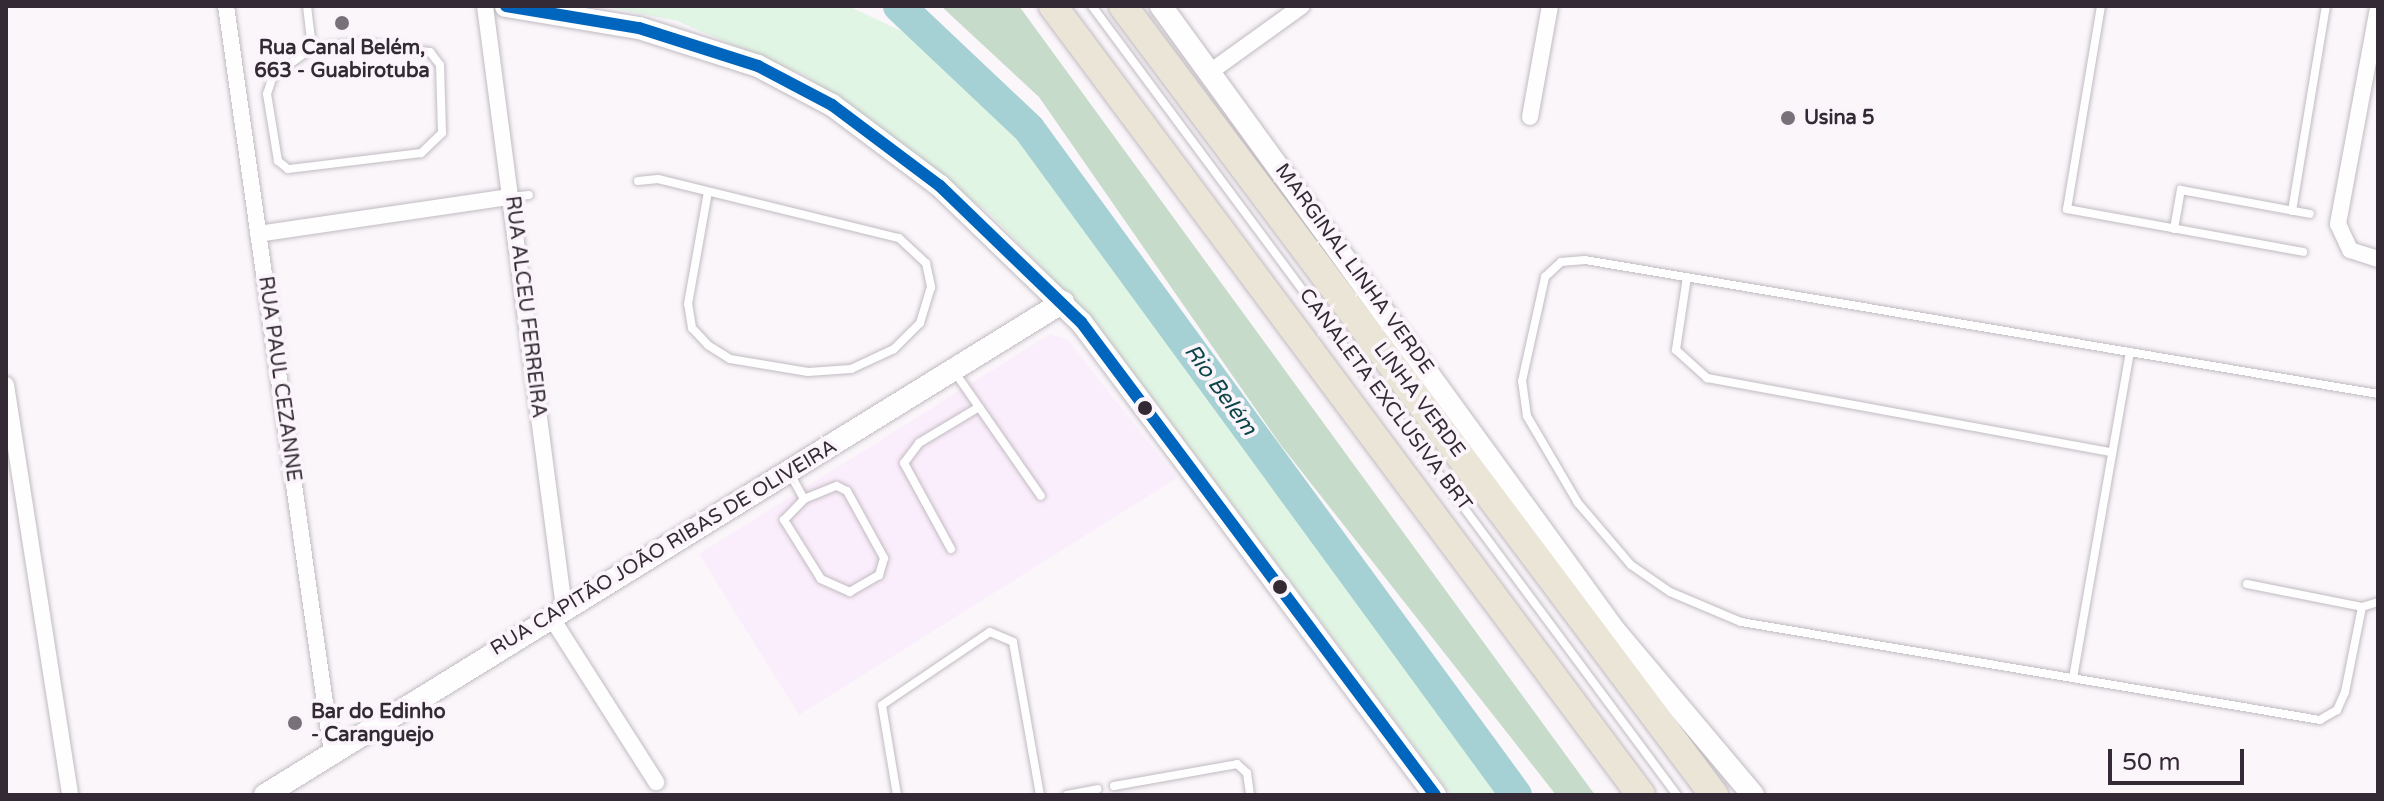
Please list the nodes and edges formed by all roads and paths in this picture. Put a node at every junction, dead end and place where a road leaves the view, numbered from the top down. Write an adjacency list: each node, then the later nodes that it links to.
1 (226, 6): 24 (street, RUA PAUL CEZANNE)
2 (307, 6): 14 (lane)
3 (485, 6): 20 (street, RUA ALCEU FERREIRA)
4 (506, 6): 28 (street)
5 (1053, 6): 55 (highway)
6 (1092, 6): 56 (lane, CANALETA EXCLUSIVA BRT)
7 (1123, 6): 57 (highway, LINHA VERDE)
8 (1161, 6): 15 (street, MARGINAL LINHA VERDE)
9 (1302, 6): 15 (street)
10 (1550, 6): 16 (street)
11 (2101, 6): 23 (lane)
12 (2326, 6): 21 (lane)
13 (2378, 8): 26 (street)
14 (312, 48): 14 (lane)
15 (1210, 72): 58 (street, MARGINAL LINHA VERDE)
16 (1530, 117)
17 (638, 181): 18 (lane)
18 (708, 192): 18 (lane)
19 (529, 195): 20 (lane)
20 (510, 197): 24 (street); 42 (street, RUA ALCEU FERREIRA)
21 (2292, 211): 22 (lane); 23 (lane)
22 (2310, 214)
23 (2174, 229): 25 (lane)
24 (258, 234): 44 (street, RUA PAUL CEZANNE)
25 (2303, 252)
26 (2371, 258)
27 (1687, 277): 29 (lane); 34 (lane); 43 (lane)
28 (1063, 302): 30 (street, RUA CAPITÃO JOÃO RIBAS DE OLIVEIRA); 54 (street)
29 (2130, 352): 32 (lane); 34 (lane)
30 (954, 370): 33 (lane); 35 (street, RUA CAPITÃO JOÃO RIBAS DE OLIVEIRA)
31 (6, 385): 48 (street)
32 (2378, 394)
33 (979, 407): 36 (lane); 38 (lane)
34 (2112, 452): 43 (lane)
35 (789, 472): 37 (lane); 42 (street, RUA CAPITÃO JOÃO RIBAS DE OLIVEIRA)
36 (1041, 496)
37 (804, 499): 37 (lane)
38 (951, 549)
39 (2247, 584): 41 (lane)
40 (2378, 602): 41 (lane)
41 (2362, 607): 43 (lane)
42 (558, 613): 44 (street, RUA CAPITÃO JOÃO RIBAS DE OLIVEIRA); 45 (street, RUA ALCEU FERREIRA)
43 (2073, 678)
44 (332, 753): 49 (street, RUA CAPITÃO JOÃO RIBAS DE OLIVEIRA)
45 (656, 782)
46 (1114, 786): 53 (lane)
47 (1097, 789): 52 (lane)
48 (70, 795)
49 (265, 795)
50 (897, 795): 51 (lane)
51 (1040, 795)
52 (1067, 795)
53 (1250, 795)
54 (1435, 795)
55 (1641, 795)
56 (1677, 795)
57 (1714, 795)
58 (1753, 795)

